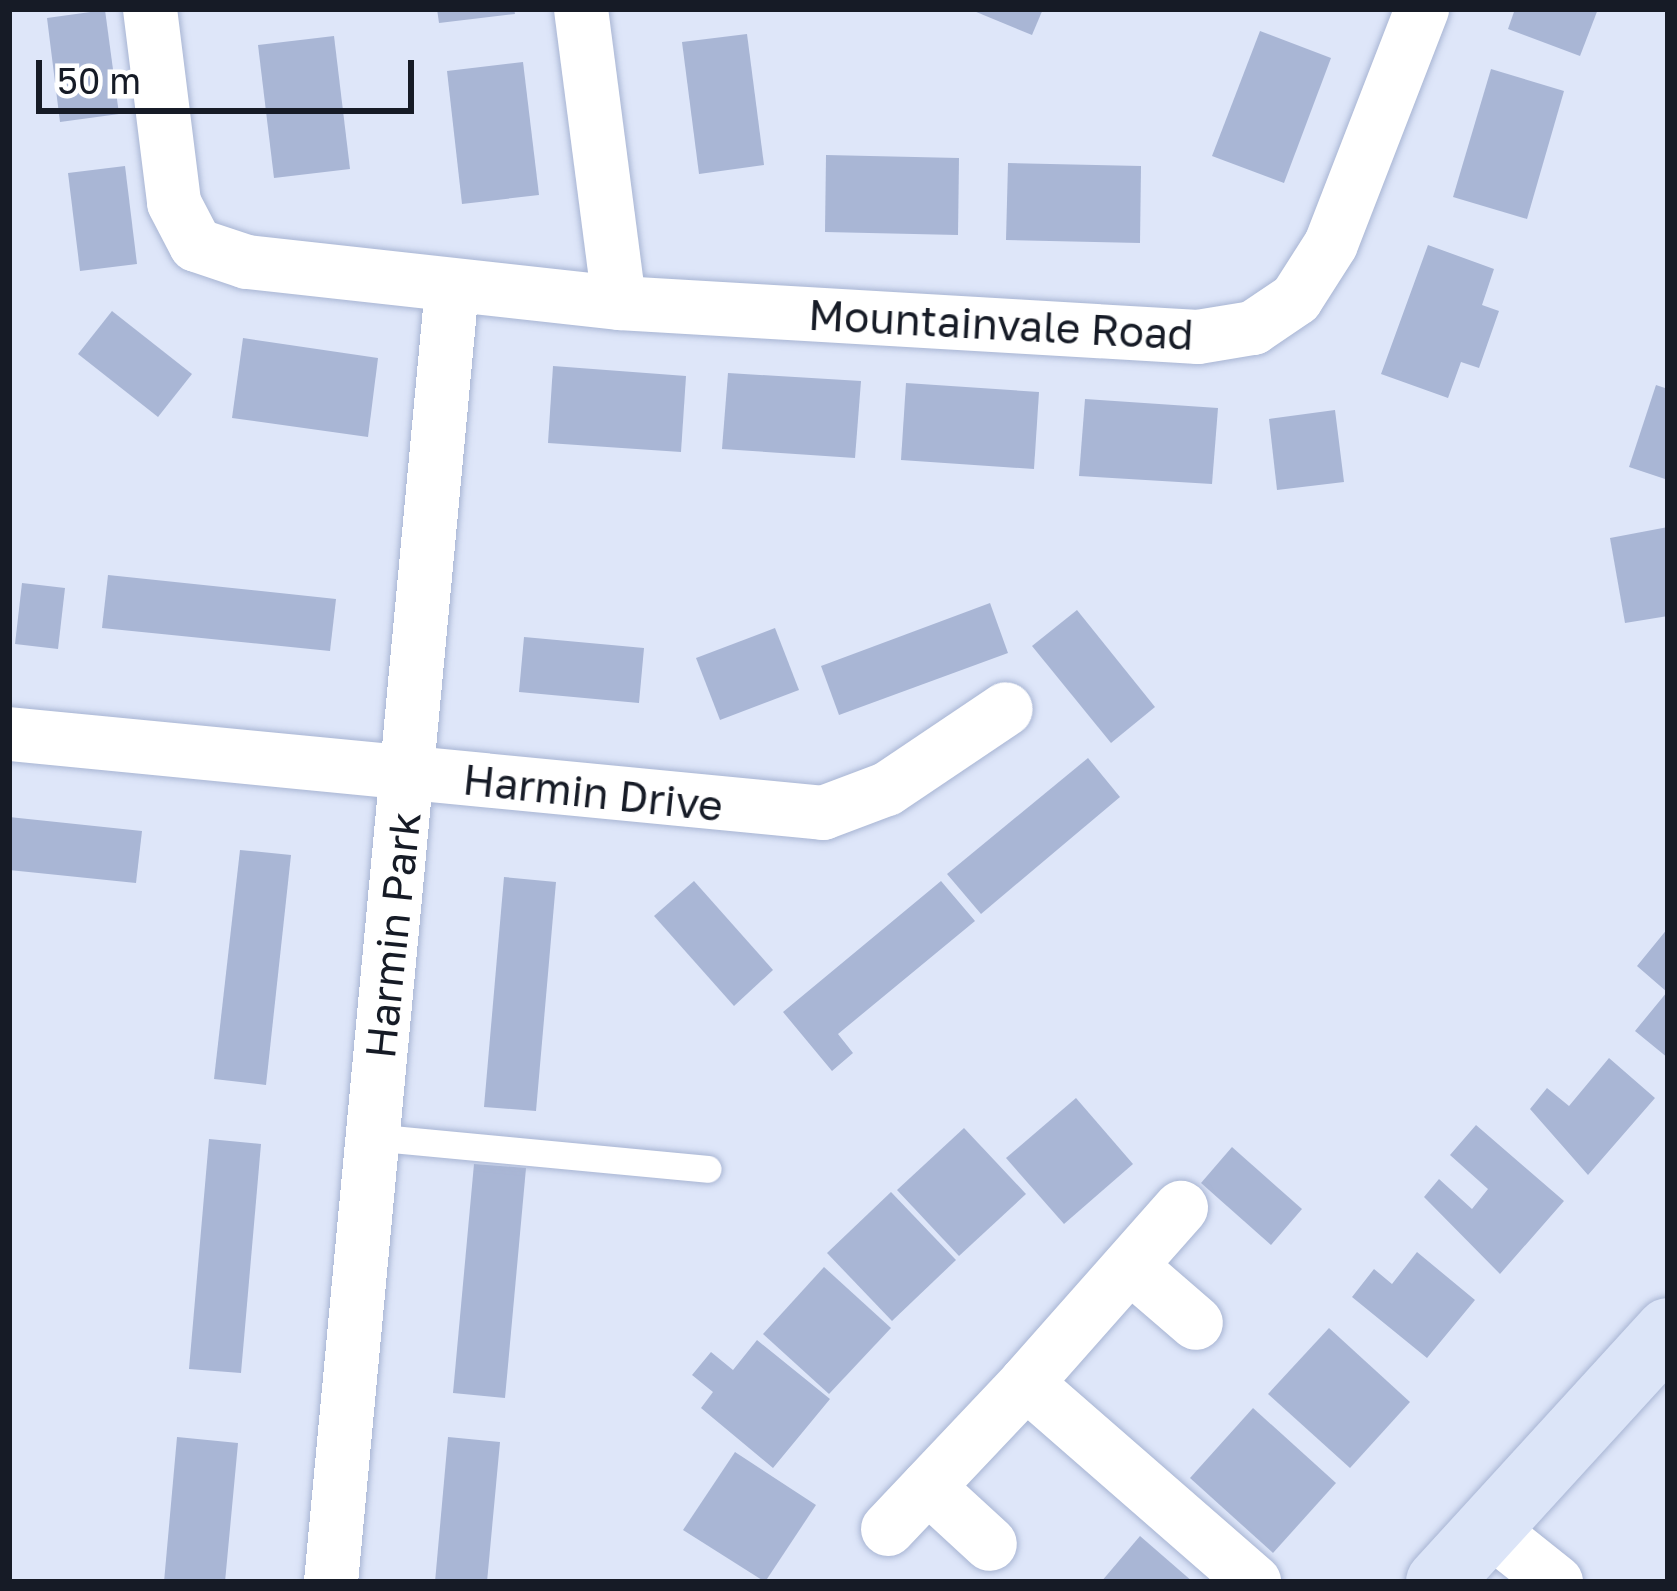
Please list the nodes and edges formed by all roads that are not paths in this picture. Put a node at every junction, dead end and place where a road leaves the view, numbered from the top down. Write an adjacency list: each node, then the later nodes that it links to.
1 (150, 9): 4 (street, Mountainvale Road)
2 (581, 9): 5 (street)
3 (1422, 9): 5 (street, Mountainvale Road)
4 (452, 288): 5 (street, Mountainvale Road); 8 (street, Harmin Park)
5 (619, 303)
6 (1006, 710): 8 (street, Harmin Drive)
7 (9, 734): 8 (street, Harmin Drive)
8 (408, 772): 9 (street, Harmin Park)
9 (371, 1137): 10 (lane); 20 (street, Harmin Park)
10 (707, 1169)
11 (1181, 1208): 12 (street)
12 (1130, 1265): 13 (street); 15 (street)
13 (1196, 1324)
14 (1668, 1330): 17 (main road)
15 (1026, 1383): 16 (street); 21 (street)
16 (928, 1487): 18 (street); 19 (street)
17 (1488, 1528): 22 (main road); 23 (street)
18 (888, 1529)
19 (990, 1544)
20 (331, 1582)
21 (1254, 1582)
22 (1439, 1582)
23 (1556, 1582)

